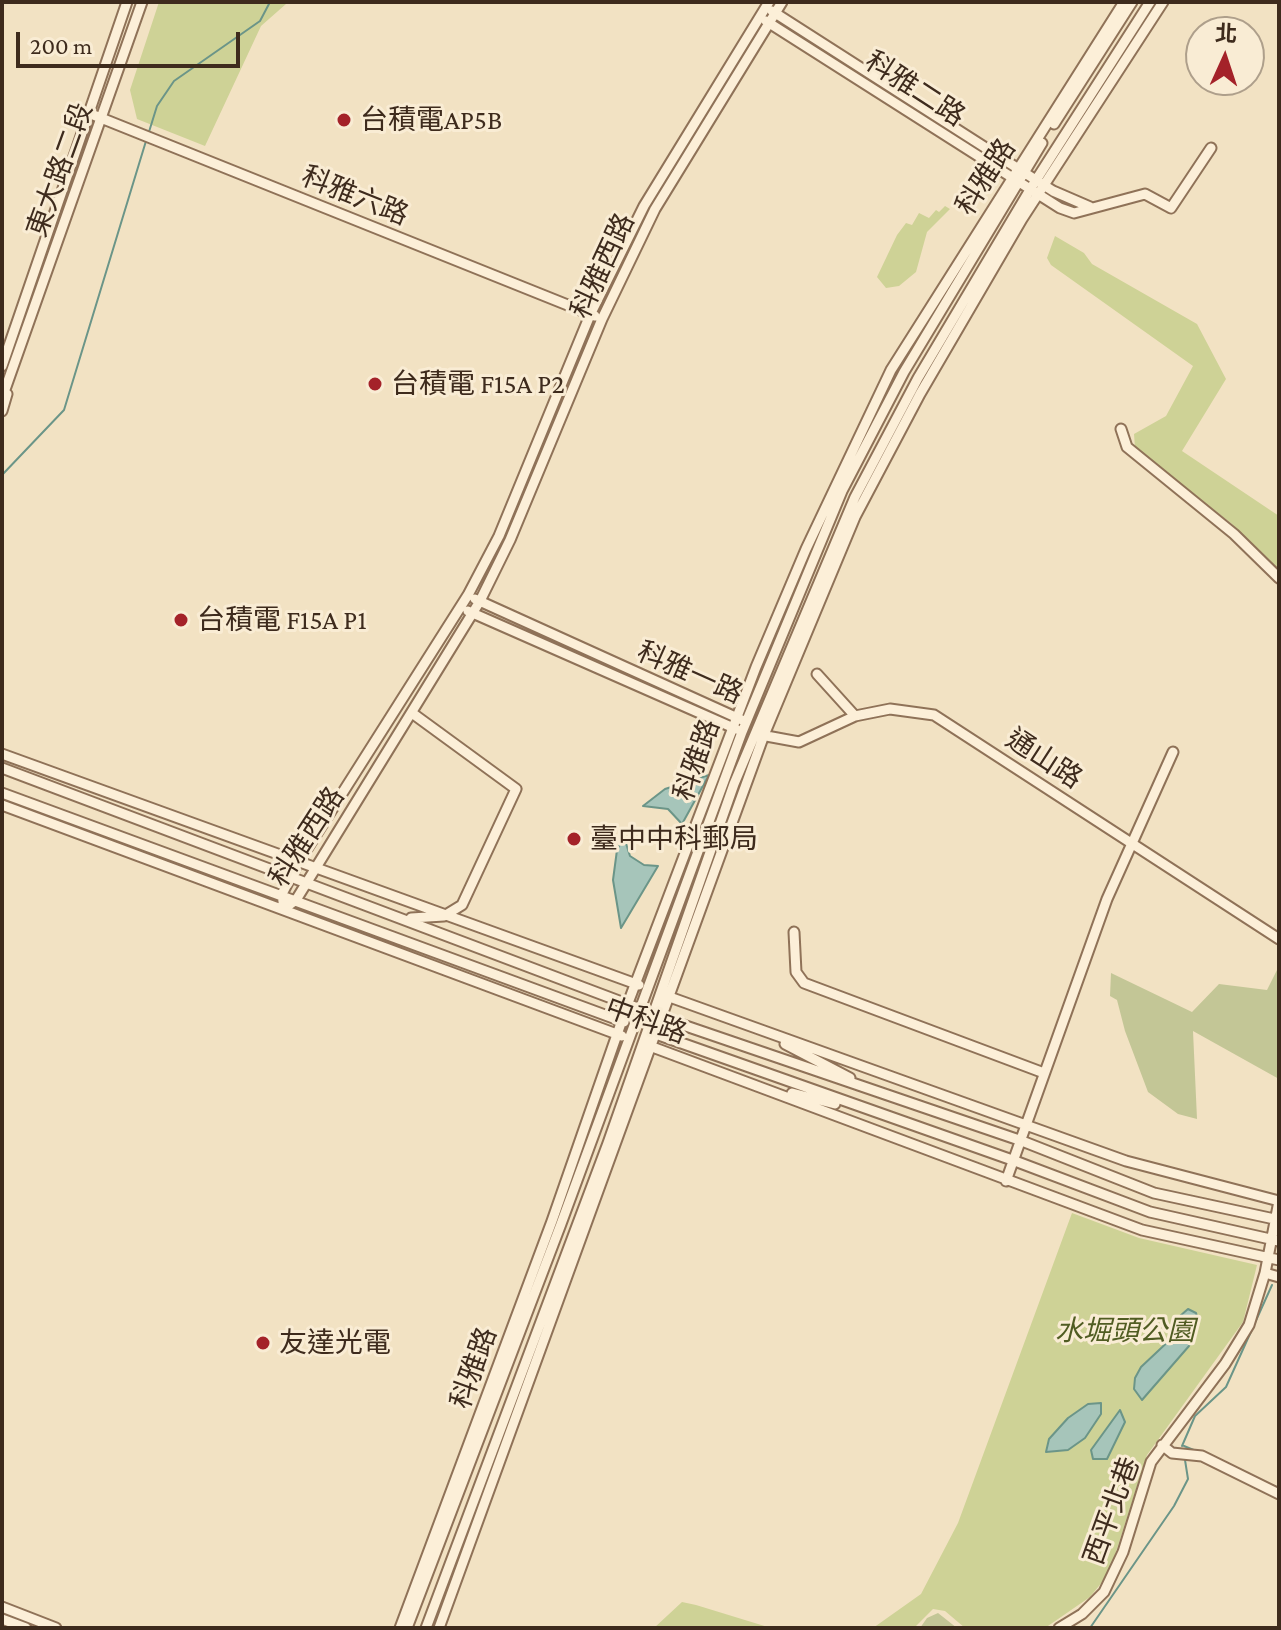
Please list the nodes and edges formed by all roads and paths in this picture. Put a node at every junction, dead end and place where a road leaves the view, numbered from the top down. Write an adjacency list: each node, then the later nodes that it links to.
1 (127, 2): 11 (street, 東大路二段)
2 (142, 2): 12 (street, 東大路二段)
3 (782, 2): 8 (street, 科雅西路)
4 (1124, 2): 14 (street, 科雅路)
5 (1132, 2): 14 (street, 科雅路)
6 (1150, 2): 15 (street, 科雅路)
7 (1163, 2): 15 (street, 科雅路)
8 (770, 7): 9 (street, 科雅西路); 10 (street, 科雅西路); 14 (street, 科雅二路)
9 (759, 17): 10 (street, 科雅二路); 16 (street, 科雅西路)
10 (769, 23): 14 (street, 科雅二路); 17 (street, 科雅西路)
11 (91, 114): 12 (street, 科雅六路); 18 (street, 東大路二段)
12 (102, 118): 16 (street, 科雅六路); 19 (street, 東大路二段)
13 (1211, 148): 15 (street, 科雅二路)
14 (1018, 173): 15 (street, 科雅二路); 31 (street, 科雅路)
15 (1038, 186): 32 (street, 科雅路)
16 (590, 315): 17 (street, 科雅六路); 24 (street, 科雅西路)
17 (602, 319): 25 (street, 科雅西路)
18 (2, 366)
19 (14, 368): 20 (street, 東大路二段); 21 (street)
20 (2, 398)
21 (2, 411)
22 (1121, 429): 23 (street)
23 (1279, 578)
24 (468, 595): 25 (street, 科雅一路); 26 (street, 科雅西路)
25 (480, 601): 27 (street, 科雅西路); 31 (street, 科雅一路)
26 (460, 607): 27 (street, 科雅一路); 39 (street, 科雅西路)
27 (473, 613): 29 (street, 科雅西路); 31 (street, 科雅一路)
28 (817, 674): 30 (street)
29 (412, 713): 40 (street, 科雅西路); 46 (street)
30 (855, 716): 32 (street, 通山路); 38 (street, 通山路)
31 (739, 725): 32 (street, 科雅一路); 51 (street, 科雅路); 53 (street, 科雅路)
32 (759, 732): 54 (street, 科雅路)
33 (1173, 752): 38 (street)
34 (2, 754): 39 (street, 中科路)
35 (2, 768): 41 (street, 中科路)
36 (2, 793): 43 (street, 中科路)
37 (2, 805): 45 (street, 中科路)
38 (1130, 840): 50 (street, 通山路); 65 (street)
39 (298, 863): 40 (street, 中科路); 41 (street, 科雅西路)
40 (315, 869): 42 (street, 科雅西路); 46 (street, 中科路)
41 (290, 878): 42 (street, 中科路); 43 (street, 科雅西路)
42 (307, 884): 44 (street, 科雅西路); 47 (street, 中科路)
43 (282, 894): 44 (street, 中科路); 45 (street, 科雅西路)
44 (296, 900): 45 (street, 科雅西路); 48 (street, 中科路)
45 (284, 909): 52 (street, 中科路)
46 (444, 916): 47 (street); 51 (street, 中科路)
47 (404, 918): 55 (street, 中科路)
48 (359, 925): 52 (street); 58 (street, 中科路)
49 (794, 932): 65 (street)
50 (1279, 939)
51 (636, 984): 53 (street, 中科路); 55 (street, 科雅路)
52 (490, 986): 62 (street, 中科路)
53 (648, 989): 54 (street, 中科路); 56 (street, 科雅路)
54 (664, 995): 57 (street, 科雅路); 60 (street, 中科路)
55 (628, 1003): 56 (street, 中科路); 58 (street, 科雅路)
56 (641, 1008): 57 (street, 中科路); 59 (street, 科雅路)
57 (658, 1014): 61 (street, 科雅路); 67 (street, 中科路)
58 (622, 1022): 59 (street, 中科路); 62 (street, 科雅路)
59 (635, 1026): 61 (street, 中科路); 63 (street, 科雅路)
60 (755, 1029): 67 (street); 69 (street, 中科路)
61 (651, 1032): 64 (street, 科雅路); 68 (street, 中科路)
62 (618, 1034): 63 (street, 中科路); 86 (street, 科雅路)
63 (630, 1039): 64 (street, 中科路); 87 (street, 科雅路)
64 (647, 1045): 66 (street, 中科路); 88 (street, 科雅路); 89 (street, 科雅路)
65 (1044, 1073): 69 (street)
66 (745, 1081): 68 (street); 72 (street, 中科路)
67 (882, 1094): 70 (street, 中科路)
68 (897, 1120): 71 (street, 中科路)
69 (1027, 1124): 70 (street); 73 (street, 中科路)
70 (1022, 1141): 71 (street); 74 (street, 中科路)
71 (1015, 1161): 72 (street); 75 (street, 中科路)
72 (1006, 1181): 76 (street, 中科路)
73 (1279, 1201): 74 (street, 西平北巷)
74 (1277, 1220): 75 (street, 西平北巷)
75 (1275, 1241): 76 (street, 西平北巷)
76 (1268, 1259): 77 (street, 中科路); 78 (street, 西平北巷)
77 (1279, 1260)
78 (1265, 1273): 79 (street); 80 (street, 西平北巷)
79 (1279, 1277)
80 (1162, 1445): 81 (street); 90 (street, 西平北巷)
81 (1279, 1494)
82 (2, 1607): 85 (street)
83 (2, 1619): 84 (street)
84 (26, 1628)
85 (56, 1628)
86 (400, 1628)
87 (407, 1628)
88 (426, 1628)
89 (439, 1628)
90 (1059, 1628)

